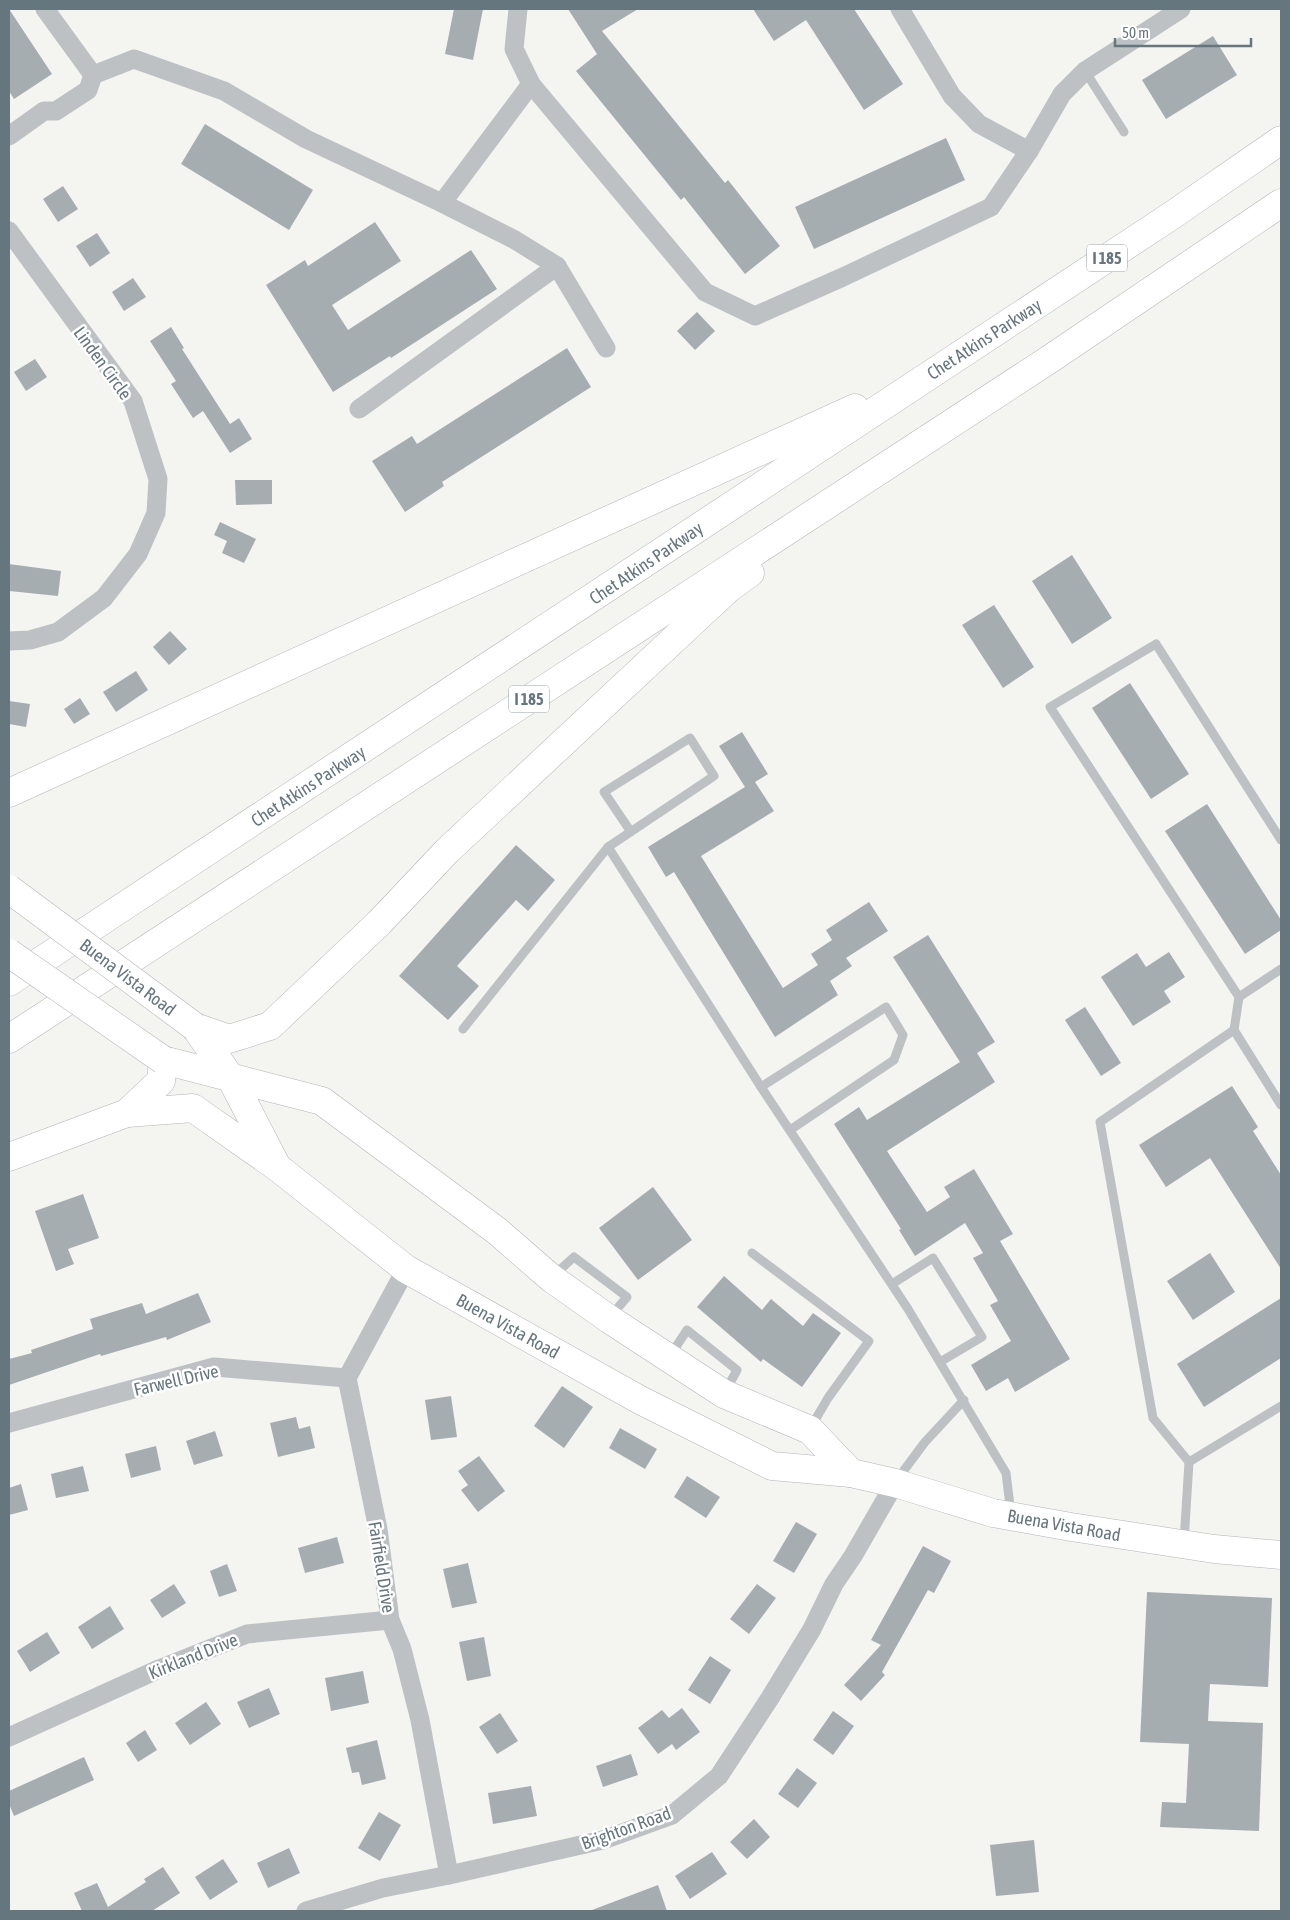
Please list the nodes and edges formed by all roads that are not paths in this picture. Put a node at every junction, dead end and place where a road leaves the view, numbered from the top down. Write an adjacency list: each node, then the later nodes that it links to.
1 (45, 9): 6 (street)
2 (518, 9): 7 (street)
3 (900, 9): 11 (street)
4 (1181, 9): 5 (street)
5 (1085, 71): 8 (lane); 11 (street)
6 (93, 75): 9 (street); 12 (street)
7 (531, 84): 11 (street); 12 (street)
8 (1124, 132)
9 (9, 136)
10 (1281, 140): 17 (main road, Chet Atkins Parkway / I 185)
11 (1029, 151)
12 (442, 203): 15 (street)
13 (1281, 203): 18 (main road, I 185)
14 (9, 231): 20 (street, Linden Circle)
15 (557, 266): 16 (street); 19 (street)
16 (606, 348)
17 (930, 374): 21 (main road); 28 (main road, Chet Atkins Parkway / I 185)
18 (988, 398): 30 (main road); 33 (main road, I 185)
19 (359, 409)
20 (9, 641)
21 (9, 794)
22 (630, 832): 22 (lane); 24 (lane)
23 (1281, 840): 29 (lane)
24 (608, 847): 31 (lane); 36 (lane)
25 (9, 889): 30 (main road, Buena Vista Road, bridge)
26 (9, 953): 34 (main road, bridge)
27 (1281, 969): 29 (lane)
28 (9, 982)
29 (1239, 997): 32 (lane)
30 (195, 1027): 35 (main road, Buena Vista Road)
31 (463, 1028)
32 (1234, 1030): 37 (lane); 51 (lane)
33 (9, 1039)
34 (163, 1060): 35 (main road); 38 (main road)
35 (232, 1080): 41 (main road, Buena Vista Road); 50 (main road)
36 (761, 1087): 39 (lane); 39 (lane)
37 (1281, 1104)
38 (127, 1113): 40 (main road); 41 (main road)
39 (790, 1130): 44 (lane)
40 (9, 1158)
41 (278, 1167): 43 (main road, Buena Vista Road)
42 (752, 1253): 50 (lane)
43 (406, 1269): 46 (street); 52 (main road, Buena Vista Road)
44 (892, 1284): 45 (lane); 45 (lane)
45 (940, 1362): 47 (lane)
46 (347, 1378): 49 (street, Farwell Drive); 57 (street, Fairfield Drive)
47 (964, 1400): 53 (lane); 54 (lane)
48 (1281, 1406): 51 (lane)
49 (9, 1424)
50 (810, 1430): 52 (main road)
51 (1189, 1462): 55 (lane)
52 (851, 1473): 53 (main road, Buena Vista Road)
53 (895, 1482): 54 (main road, Buena Vista Road); 59 (street, Brighton Road)
54 (1012, 1516): 55 (main road, Buena Vista Road)
55 (1184, 1544): 56 (main road, Buena Vista Road)
56 (1281, 1555)
57 (390, 1620): 58 (street, Kirkland Drive); 59 (street, Fairfield Drive)
58 (9, 1737)
59 (449, 1875): 60 (street, Brighton Road)
60 (306, 1911)

